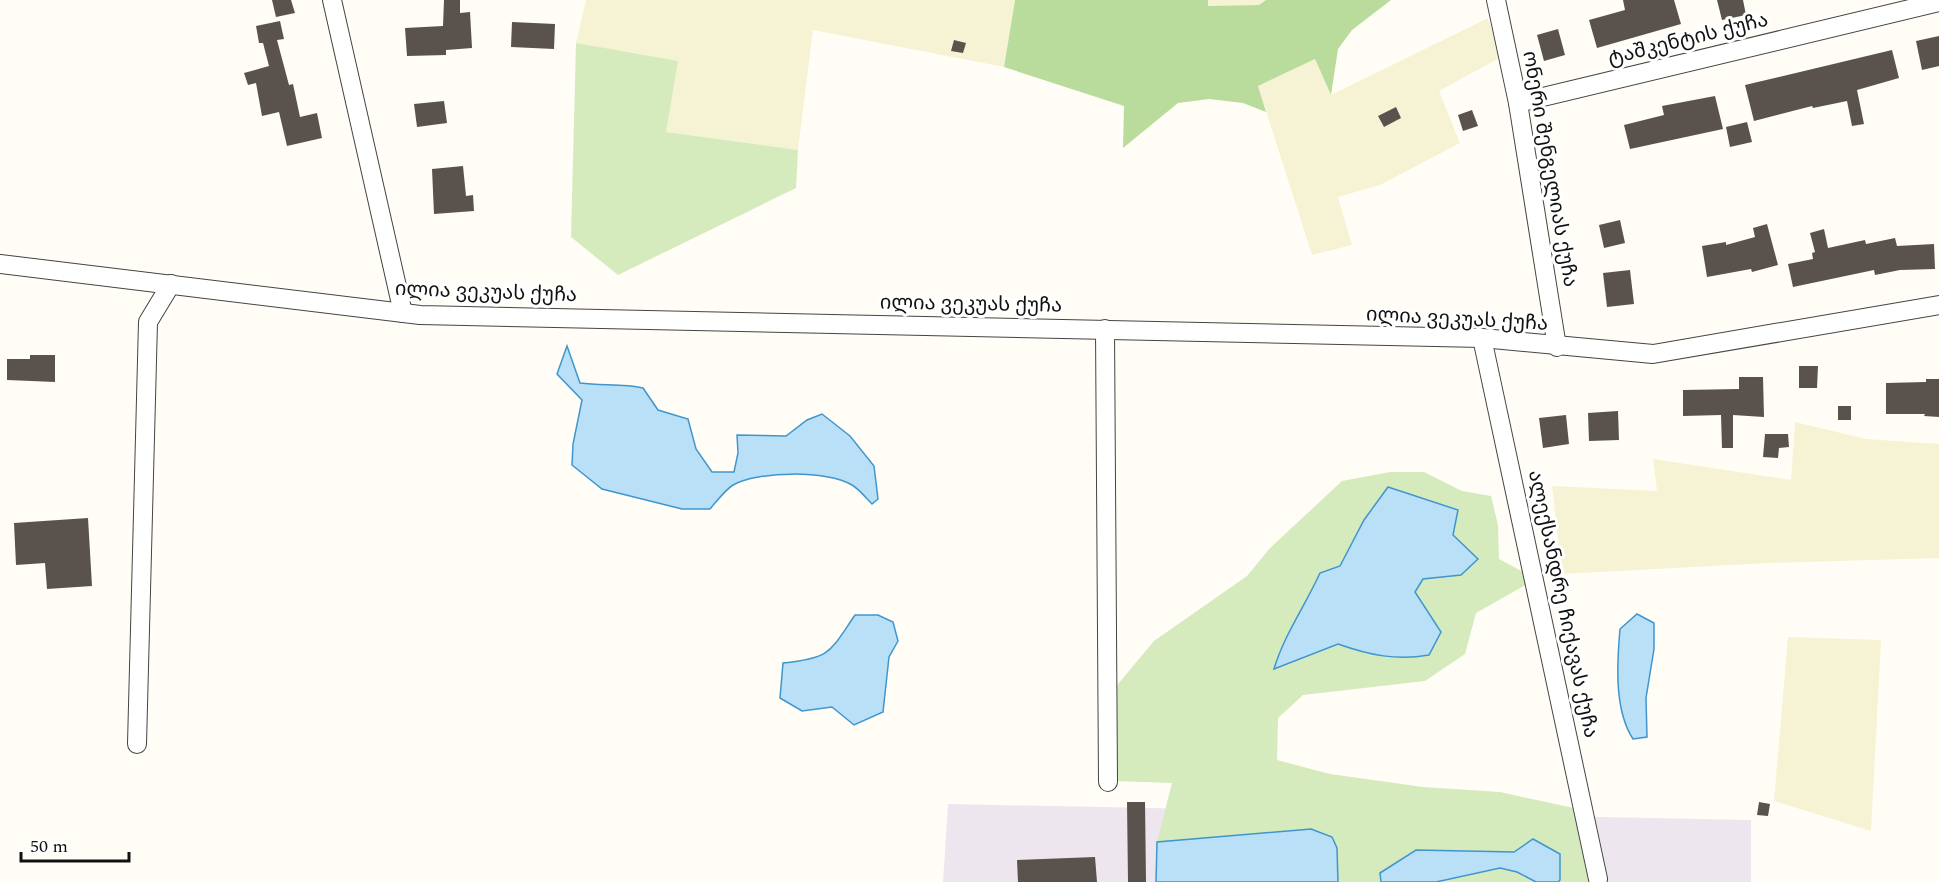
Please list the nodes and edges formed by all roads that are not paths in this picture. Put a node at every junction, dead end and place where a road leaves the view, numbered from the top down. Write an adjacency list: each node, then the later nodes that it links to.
1 (332, 0): 8 (street)
2 (1496, 0): 4 (street, ონერი შენგელიას ქუჩა)
3 (1939, 2): 4 (street, ტაშკენტის ქუჩა)
4 (1518, 103): 11 (street, ონერი შენგელიას ქუჩა)
5 (0, 264): 6 (street, ილია ვეკუას ქუჩა)
6 (171, 284): 8 (street, ილია ვეკუას ქუჩა); 12 (street)
7 (1939, 305): 11 (street, ილია ვეკუას ქუჩა)
8 (403, 313): 9 (street, ილია ვეკუას ქუჩა)
9 (1105, 329): 10 (street, ილია ვეკუას ქუჩა); 13 (street)
10 (1482, 338): 11 (street, ილია ვეკუას ქუჩა); 14 (street, ალექსანდრე ჩიქავას ქუჩა)
11 (1557, 347)
12 (137, 744)
13 (1108, 782)
14 (1598, 879)

